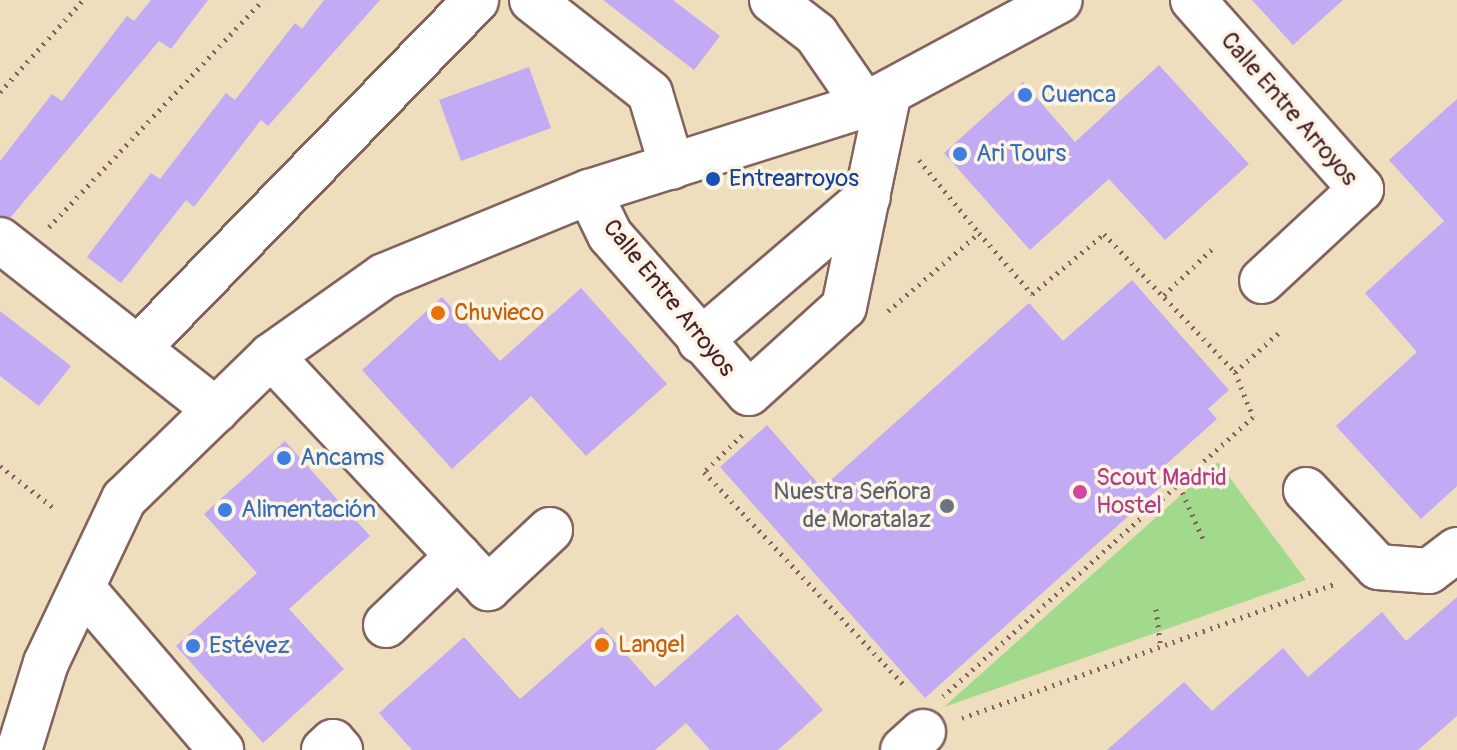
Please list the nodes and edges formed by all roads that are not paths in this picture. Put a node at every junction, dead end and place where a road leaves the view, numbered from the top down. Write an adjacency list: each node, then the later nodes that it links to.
1 (476, 0): 13 (street)
2 (532, 0): 7 (street)
3 (772, 0): 6 (street)
4 (1060, 0): 6 (street, Calle Entre Arroyos)
5 (1193, 0): 11 (street, Calle Entre Arroyos)
6 (876, 101): 7 (street, Calle Entre Arroyos); 9 (street, Calle Entre Arroyos)
7 (672, 167): 8 (street, Calle Entre Arroyos)
8 (589, 192): 12 (street, Calle Entre Arroyos); 14 (street, Calle Entre Arroyos)
9 (868, 197): 12 (street); 12 (street, Calle Entre Arroyos)
10 (0, 240): 13 (street)
11 (1262, 281)
12 (700, 341)
13 (138, 348): 15 (street)
14 (271, 356): 15 (street, Calle Entre Arroyos); 19 (street)
15 (216, 410): 20 (street, Calle Entre Arroyos)
16 (1306, 490): 18 (street)
17 (550, 530): 19 (street)
18 (1457, 550)
19 (458, 556): 21 (street)
20 (84, 590): 22 (street, Calle Entre Arroyos); 23 (street)
21 (386, 625)
22 (19, 750)
23 (221, 750)
24 (324, 750): 25 (street)
25 (340, 750)

